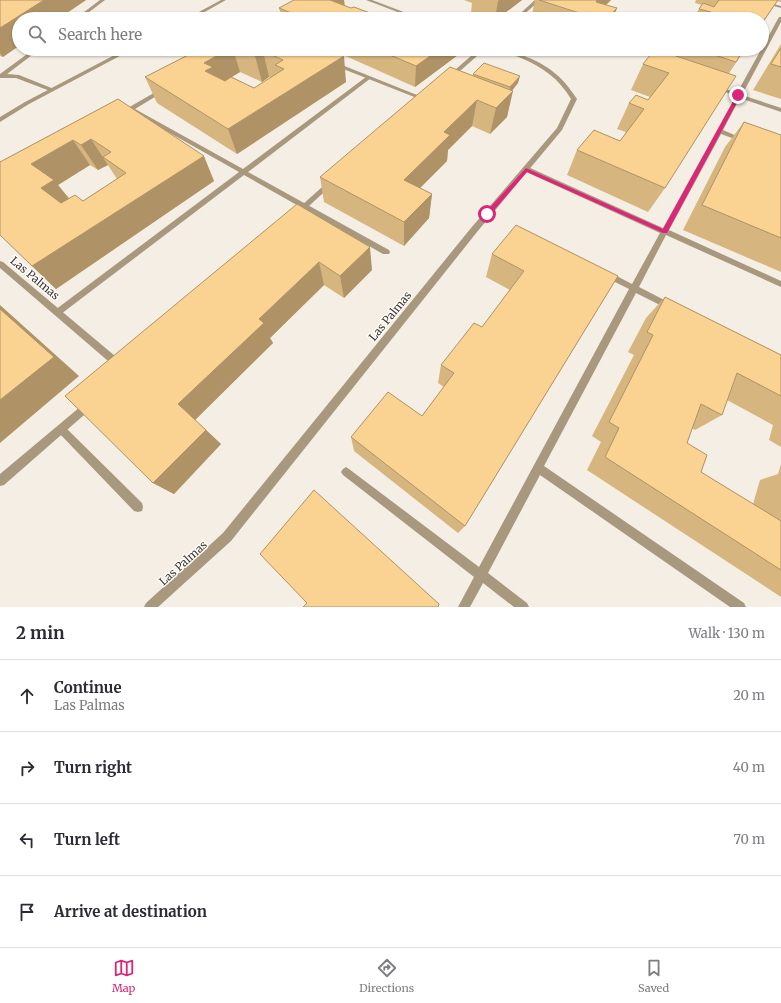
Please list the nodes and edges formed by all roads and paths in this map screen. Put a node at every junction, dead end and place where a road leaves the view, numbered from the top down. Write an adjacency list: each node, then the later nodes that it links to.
1 (103, 0): 7 (street)
2 (224, 0): 8 (street)
3 (368, 0): 9 (street)
4 (538, 0): 10 (street)
5 (754, 0): 6 (street)
6 (781, 7)
7 (87, 12)
8 (201, 12)
9 (401, 12)
10 (524, 12)
11 (781, 18): 12 (street)
12 (777, 32): 13 (street)
13 (769, 45)
14 (28, 56): 20 (street)
15 (117, 56): 25 (street)
16 (474, 56): 22 (street)
17 (519, 56): 34 (street, Las Palmas)
18 (762, 56): 26 (street)
19 (328, 60): 21 (street)
20 (2, 75): 25 (street)
21 (368, 78): 27 (street); 35 (street)
22 (441, 84)
23 (709, 86): 26 (street)
24 (164, 89): 28 (street)
25 (52, 90): 31 (street)
26 (738, 95): 29 (street); 32 (street)
27 (424, 99)
28 (131, 109): 30 (street); 35 (street)
29 (781, 110)
30 (124, 113)
31 (0, 120)
32 (719, 131): 33 (street); 39 (street)
33 (747, 141)
34 (526, 169): 39 (street); 55 (street, Las Palmas)
35 (243, 172): 37 (street); 46 (street)
36 (338, 176): 37 (street)
37 (304, 207): 38 (street); 40 (street)
38 (293, 217)
39 (665, 232): 43 (street); 44 (street)
40 (386, 252)
41 (0, 264): 46 (street, Las Palmas)
42 (600, 271): 44 (street)
43 (781, 284)
44 (634, 288): 45 (street); 50 (street)
45 (676, 309)
46 (58, 312): 47 (street, Las Palmas)
47 (122, 367)
48 (97, 398): 49 (street)
49 (61, 429): 52 (street); 53 (street)
50 (538, 468): 54 (street); 58 (street)
51 (346, 472): 54 (street)
52 (0, 481)
53 (138, 507)
54 (481, 574): 56 (street); 57 (street)
55 (150, 607)
56 (464, 607)
57 (523, 607)
58 (740, 607)

